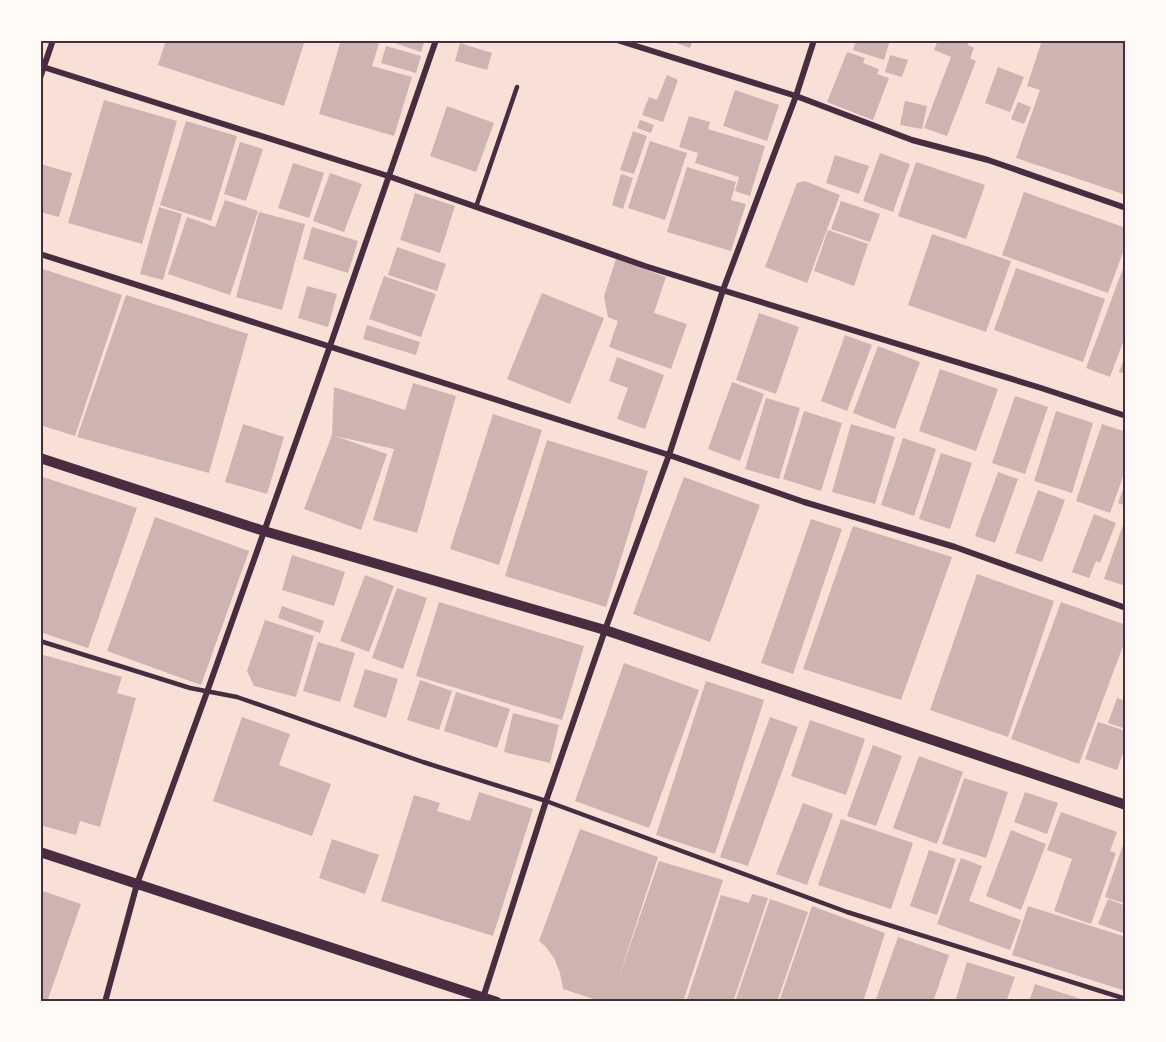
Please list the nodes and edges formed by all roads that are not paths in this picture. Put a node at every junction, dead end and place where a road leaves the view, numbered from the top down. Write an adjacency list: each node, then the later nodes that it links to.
1 (53, 40): 5 (street)
2 (436, 40): 9 (street)
3 (617, 40): 8 (street)
4 (814, 40): 8 (street)
5 (43, 67): 6 (street); 9 (street)
6 (40, 78)
7 (517, 87): 10 (lane)
8 (796, 96): 11 (street); 13 (street)
9 (388, 176): 10 (street); 14 (street)
10 (476, 207): 13 (street)
11 (1125, 208)
12 (40, 254): 14 (street)
13 (723, 290): 15 (street); 16 (street)
14 (330, 346): 16 (street); 18 (street)
15 (1125, 416)
16 (669, 454): 19 (street); 20 (street)
17 (40, 458): 18 (street)
18 (264, 531): 20 (street); 22 (street)
19 (1125, 608)
20 (605, 630): 23 (street); 24 (street)
21 (40, 641): 22 (lane)
22 (207, 692): 23 (lane); 26 (street)
23 (546, 801): 27 (street); 28 (lane)
24 (1125, 805)
25 (40, 852): 26 (street)
26 (137, 884): 27 (street); 29 (street)
27 (483, 999): 30 (street)
28 (1125, 999)
29 (105, 1002)
30 (497, 1002)

